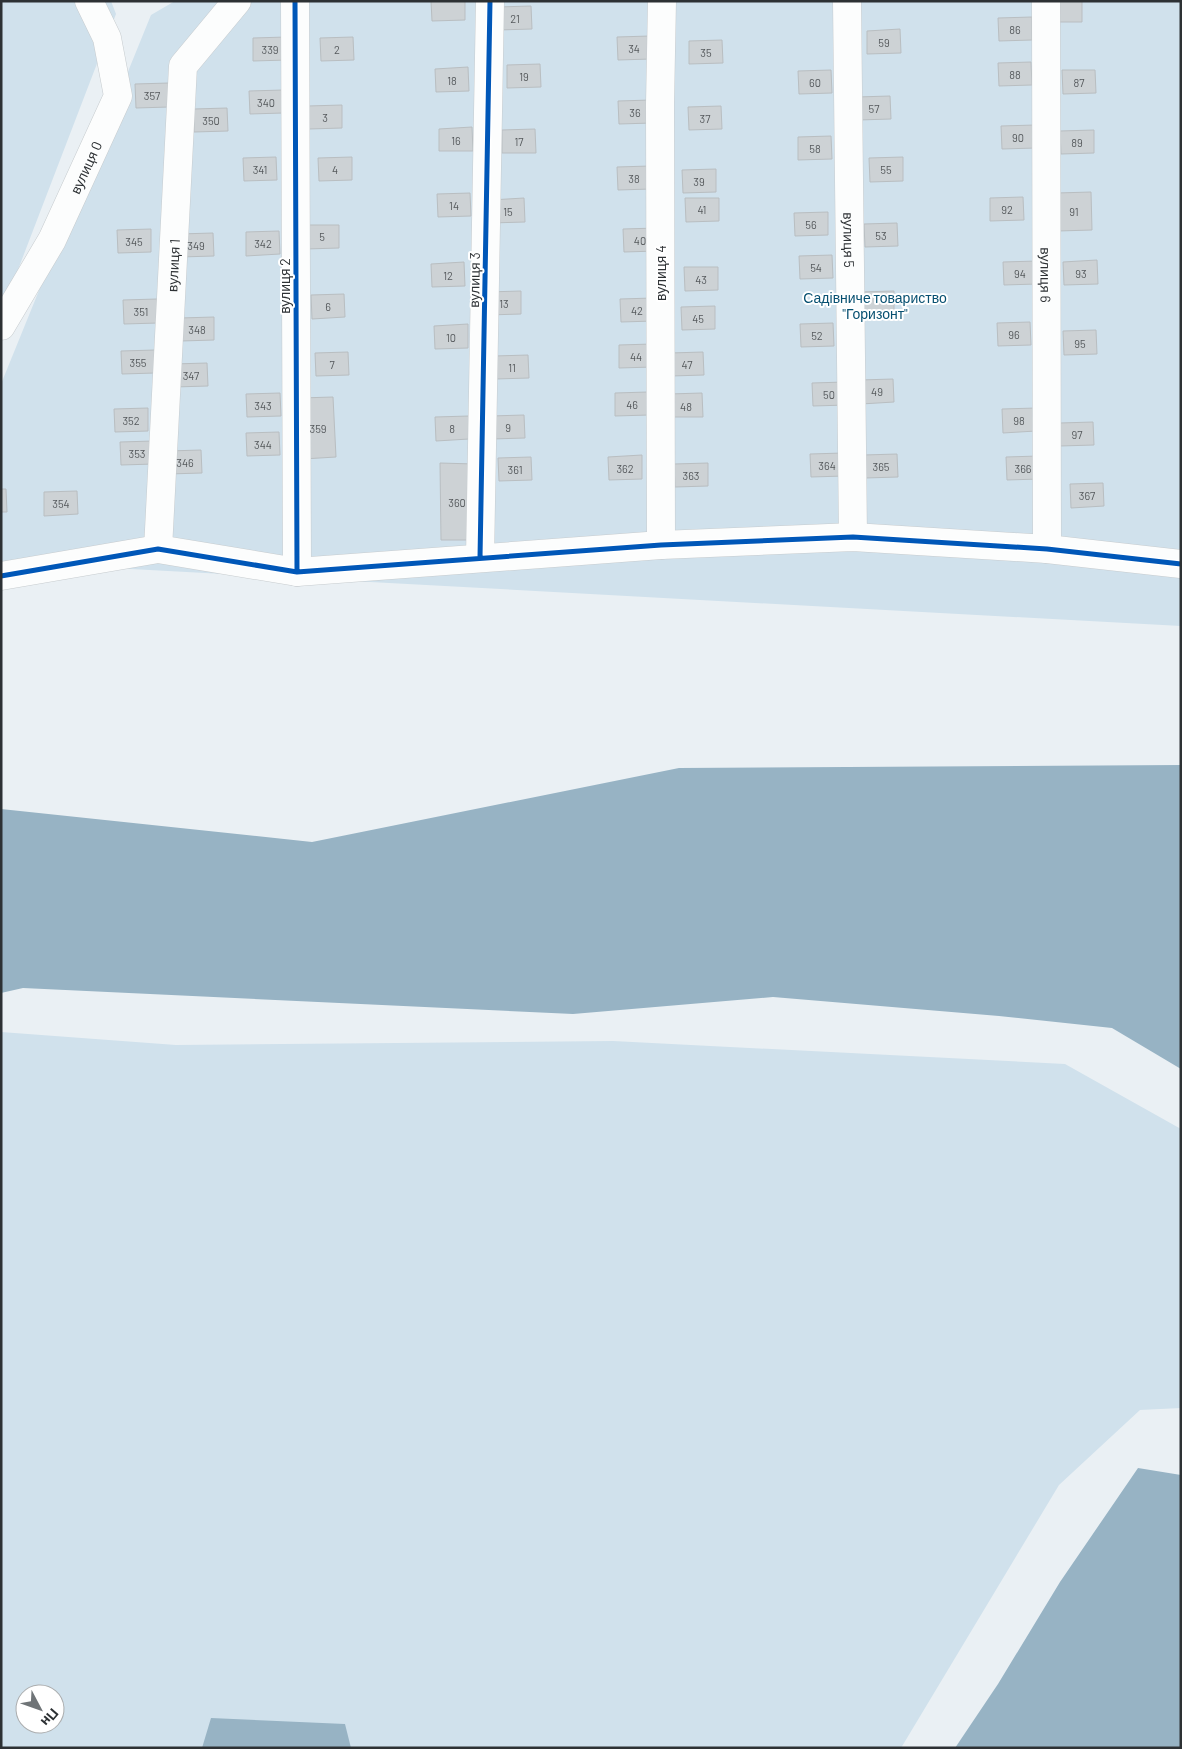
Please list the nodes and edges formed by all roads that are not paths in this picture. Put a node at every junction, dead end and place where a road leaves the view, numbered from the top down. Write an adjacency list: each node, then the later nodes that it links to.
1 (89, 1): 8 (street, вулиця 0)
2 (237, 1): 11 (street, вулиця 1)
3 (295, 1): 15 (street, вулиця 2)
4 (490, 1): 13 (street, вулиця 3)
5 (662, 1): 10 (street, вулиця 4)
6 (847, 1): 9 (street, вулиця 5)
7 (1046, 1): 12 (street, вулиця 6)
8 (1, 326)
9 (852, 537): 10 (street); 12 (street)
10 (661, 545): 13 (street)
11 (158, 549): 15 (street); 16 (street)
12 (1047, 549): 14 (street)
13 (480, 558): 15 (street)
14 (1181, 564)
15 (297, 572)
16 (1, 576)

